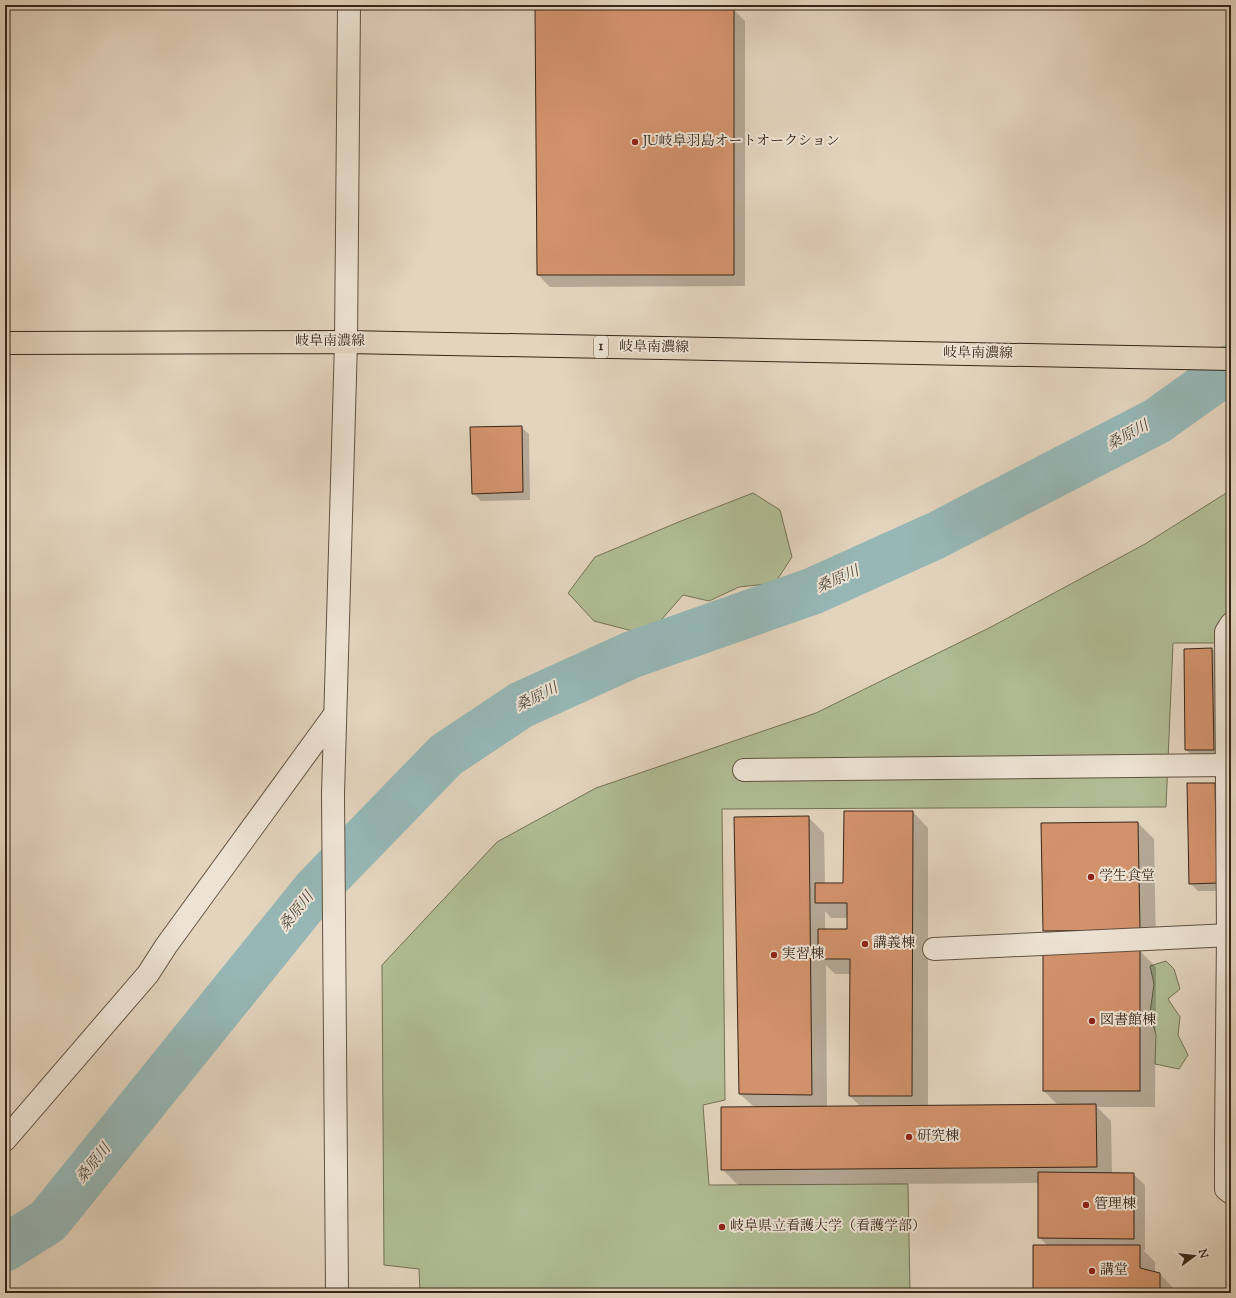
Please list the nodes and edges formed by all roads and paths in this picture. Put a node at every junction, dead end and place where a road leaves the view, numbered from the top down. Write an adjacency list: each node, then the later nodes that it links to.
1 (349, 5): 3 (street)
2 (5, 342): 3 (main road, 岐阜南濃線 / 1)
3 (346, 342): 4 (main road, 岐阜南濃線 / 1); 6 (street)
4 (1231, 359)
5 (1231, 624): 7 (street)
6 (335, 714): 11 (street); 14 (street)
7 (1226, 765): 8 (street); 9 (street)
8 (744, 770)
9 (1229, 935): 10 (street); 12 (street)
10 (934, 949)
11 (5, 1140)
12 (1228, 1140): 13 (street)
13 (1231, 1193)
14 (338, 1293)

